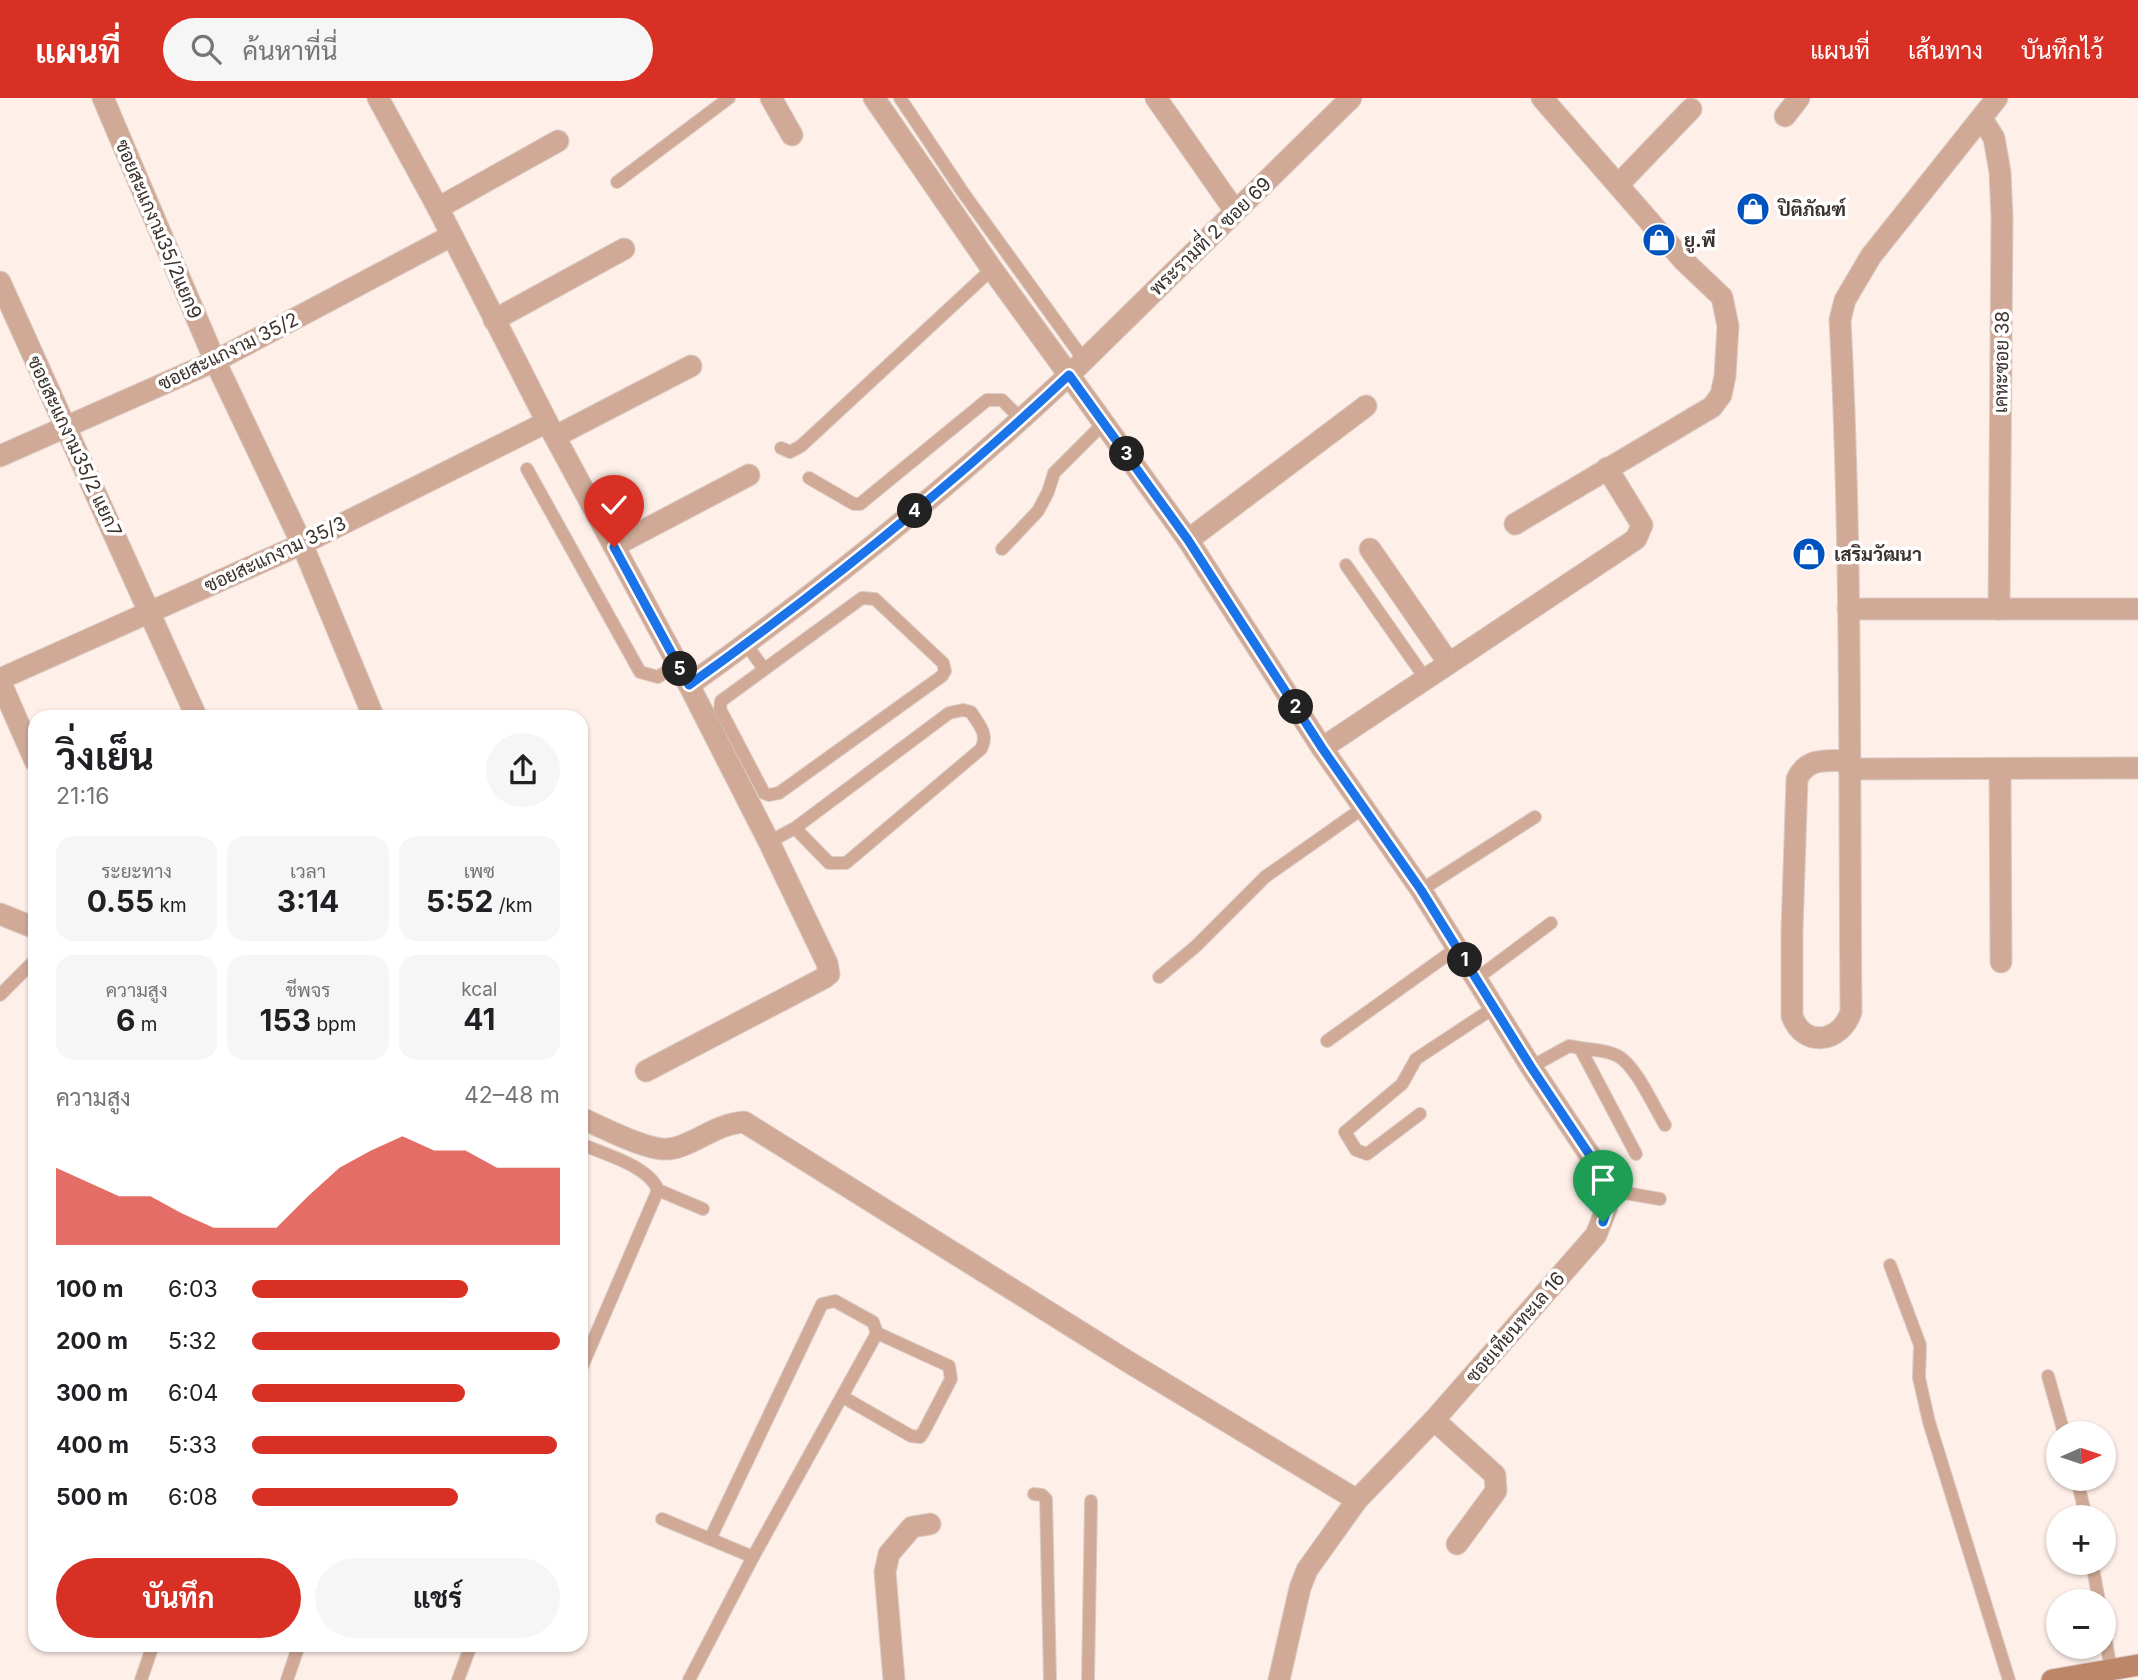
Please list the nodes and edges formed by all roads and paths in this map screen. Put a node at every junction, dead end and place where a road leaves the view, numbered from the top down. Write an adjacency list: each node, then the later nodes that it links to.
1 (103, 98): 26 (street, ซอยสะแกงาม35/2แยก9)
2 (379, 98): 19 (street)
3 (729, 98): 17 (lane)
4 (771, 98): 15 (street)
5 (874, 98): 23 (street)
6 (901, 98): 28 (lane)
7 (1156, 98): 20 (street)
8 (1542, 98): 18 (street)
9 (1799, 98): 13 (street)
10 (1997, 98): 14 (street)
11 (1340, 102): 20 (street, พระรามที่ 2 ซอย 69)
12 (1692, 109): 18 (street)
13 (1785, 116)
14 (1982, 118): 47 (street); 48 (street, เคหะซอย 38)
15 (792, 135)
16 (558, 141): 19 (street)
17 (617, 183)
18 (1618, 185): 36 (street)
19 (438, 208): 21 (street)
20 (1235, 211): 28 (street, พระรามที่ 2 ซอย 69)
21 (451, 236): 25 (street); 26 (street, ซอยสะแกงาม 35/2)
22 (624, 249): 25 (street)
23 (992, 269): 28 (street); 34 (lane)
24 (0, 282): 32 (street, ซอยสะแกงาม35/2 แยก7)
25 (494, 320): 33 (street)
26 (215, 361): 32 (street, ซอยสะแกงาม 35/2); 42 (street, ซอยสะแกงาม35/2แยก9)
27 (691, 366): 33 (street, ซอยสะแกงาม 35/3)
28 (1077, 367): 30 (street, พระรามที่ 2 ซอย 69); 31 (street)
29 (1366, 406): 41 (street)
30 (1022, 420): 39 (lane); 51 (street, พระรามที่ 2 ซอย 69)
31 (1104, 423): 41 (street); 44 (lane)
32 (67, 426): 35 (street, ซอยสะแกงาม 35/2); 50 (street, ซอยสะแกงาม35/2 แยก7)
33 (551, 429): 42 (street, ซอยสะแกงาม 35/3); 43 (street)
34 (781, 448)
35 (0, 456)
36 (1607, 468): 40 (street); 52 (street)
37 (527, 469): 53 (lane)
38 (748, 475): 43 (street)
39 (809, 478)
40 (1515, 524)
41 (1188, 540): 61 (street)
42 (302, 544): 50 (street, ซอยสะแกงาม 35/3); 59 (street, ซอยสะแกงาม35/2แยก9)
43 (614, 547): 53 (street)
44 (1002, 549)
45 (1370, 549): 52 (street)
46 (1346, 565): 55 (lane)
47 (1848, 609): 48 (street); 62 (street)
48 (1999, 609): 49 (street)
49 (2138, 609)
50 (150, 610): 56 (street, ซอยสะแกงาม 35/3); 58 (street, ซอยสะแกงาม35/2 แยก7)
51 (746, 644): 54 (lane); 57 (street, พระรามที่ 2 ซอย 69)
52 (1448, 662): 55 (street)
53 (677, 664): 57 (street)
54 (764, 669): 54 (lane)
55 (1425, 678): 61 (street)
56 (0, 680): 60 (street)
57 (689, 685): 68 (street)
58 (194, 710)
59 (371, 710)
60 (28, 745)
61 (1322, 748): 65 (street)
62 (1849, 764): 62 (street); 64 (street)
63 (2138, 768): 64 (street)
64 (2000, 769): 74 (street)
65 (1363, 808): 69 (street); 76 (lane)
66 (1535, 817): 69 (lane)
67 (795, 828): 67 (lane); 68 (lane)
68 (769, 842): 83 (street)
69 (1421, 890): 73 (street)
70 (0, 914): 72 (street)
71 (1552, 923): 77 (lane)
72 (28, 925)
73 (1457, 948): 77 (street); 80 (lane)
74 (2001, 962)
75 (28, 967): 78 (lane)
76 (1159, 977)
77 (1476, 979): 79 (street)
78 (0, 995)
79 (1495, 1007): 82 (street); 84 (lane)
80 (1327, 1041)
81 (1580, 1048): 82 (lane); 86 (lane); 88 (lane)
82 (1531, 1067): 89 (street)
83 (646, 1071)
84 (1420, 1114)
85 (588, 1121): 101 (street)
86 (1665, 1125)
87 (588, 1147): 90 (lane)
88 (1636, 1154)
89 (1608, 1190): 91 (lane); 98 (street, ซอยเทียนทะเล 16)
90 (658, 1191): 92 (lane); 95 (lane)
91 (1660, 1199)
92 (704, 1209)
93 (1889, 1265): 122 (lane)
94 (877, 1333): 97 (lane); 97 (lane); 105 (lane)
95 (588, 1353)
96 (2048, 1376): 99 (lane)
97 (843, 1397): 107 (lane)
98 (1434, 1420): 101 (street, ซอยเทียนทะเล 16); 106 (street)
99 (2061, 1421)
100 (1034, 1494): 119 (lane)
101 (1357, 1500): 121 (street, ซอยเทียนทะเล 16)
102 (1091, 1501): 120 (lane)
103 (662, 1518): 105 (lane)
104 (930, 1524): 118 (street)
105 (710, 1539): 107 (lane)
106 (1457, 1544)
107 (753, 1557): 117 (lane)
108 (151, 1652): 114 (lane)
109 (297, 1652): 115 (lane)
110 (468, 1652): 116 (lane)
111 (2109, 1659): 113 (lane)
112 (2138, 1665): 113 (main road)
113 (2111, 1670): 123 (main road)
114 (141, 1680)
115 (287, 1680)
116 (458, 1680)
117 (689, 1680)
118 (894, 1680)
119 (1050, 1680)
120 (1088, 1680)
121 (1279, 1680)
122 (2009, 1680)
123 (2052, 1680)

